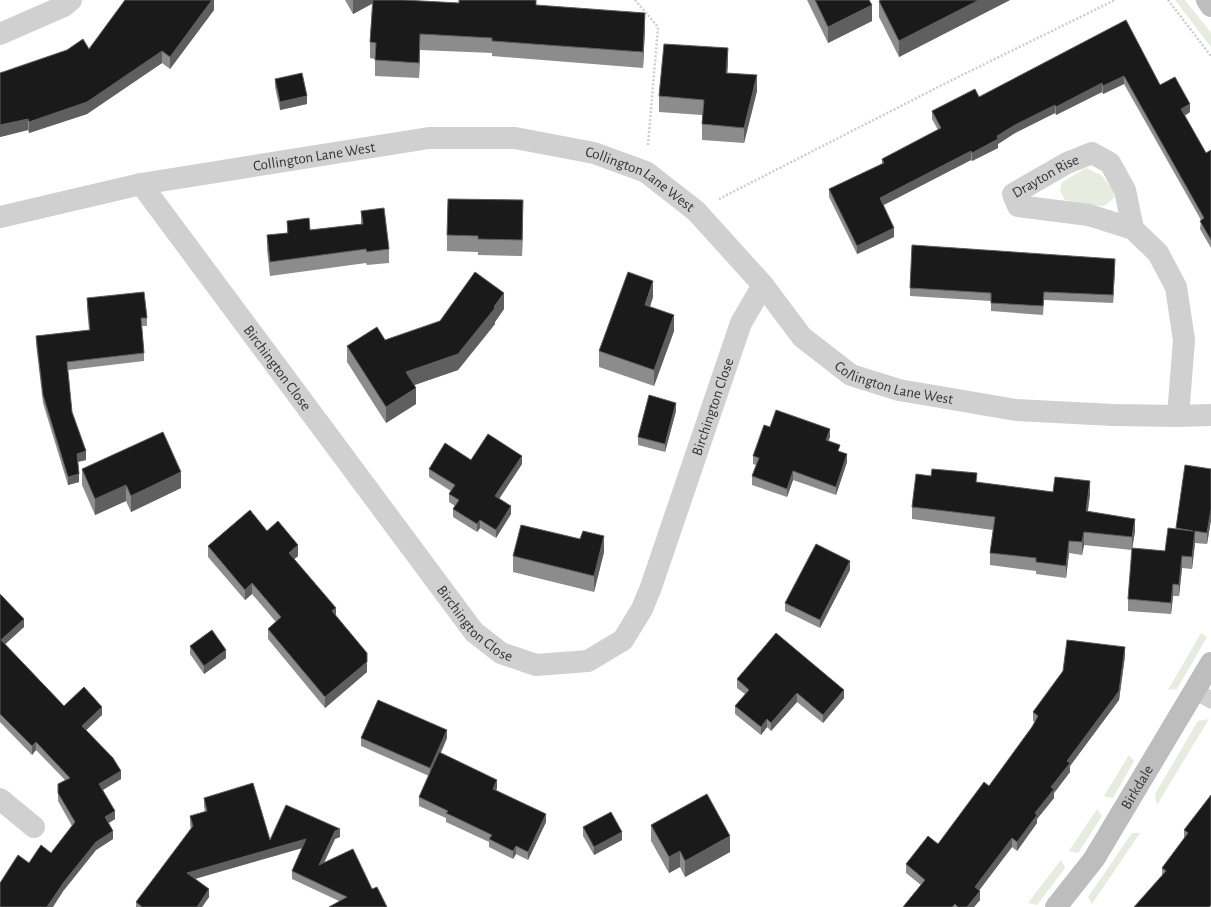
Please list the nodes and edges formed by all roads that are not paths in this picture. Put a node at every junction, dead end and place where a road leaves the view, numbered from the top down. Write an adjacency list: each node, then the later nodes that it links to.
1 (71, 0): 4 (street)
2 (1207, 0): 3 (street)
3 (1211, 6)
4 (0, 34)
5 (141, 184): 6 (street, Collington Lane West); 8 (street, Collington Lane West); 8 (street, Birchington Close)
6 (0, 217)
7 (1133, 229): 7 (street, Drayton Rise); 10 (street, Drayton Rise)
8 (763, 285): 10 (street, Collington Lane West)
9 (1211, 414): 10 (street, Collington Lane West)
10 (1178, 416)
11 (1211, 663): 12 (street, Birkdale)
12 (1203, 695): 15 (street, Birkdale)
13 (1, 802): 14 (street)
14 (34, 826)
15 (1056, 907)

